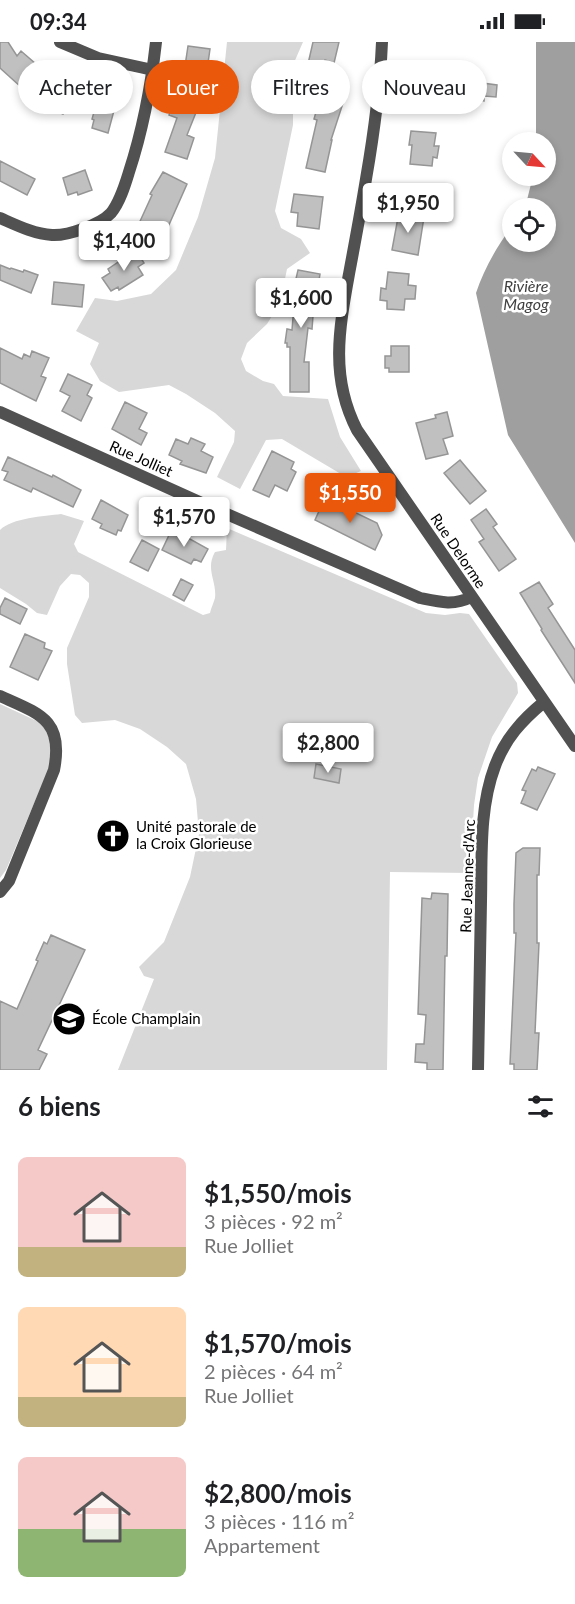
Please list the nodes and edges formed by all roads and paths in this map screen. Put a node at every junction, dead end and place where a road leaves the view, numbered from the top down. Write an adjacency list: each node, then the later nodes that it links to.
1 (60, 42): 5 (street)
2 (156, 42): 4 (street)
3 (382, 42): 9 (street, Rue Delorme)
4 (154, 60)
5 (145, 68)
6 (145, 113): 7 (street)
7 (0, 218)
8 (0, 412): 9 (street, Rue Jolliet)
9 (471, 597): 11 (street, Rue Delorme)
10 (0, 696): 13 (street)
11 (544, 702): 12 (street, Rue Delorme); 14 (street, Rue Jeanne-d'Arc)
12 (575, 746)
13 (0, 892)
14 (477, 1070)

